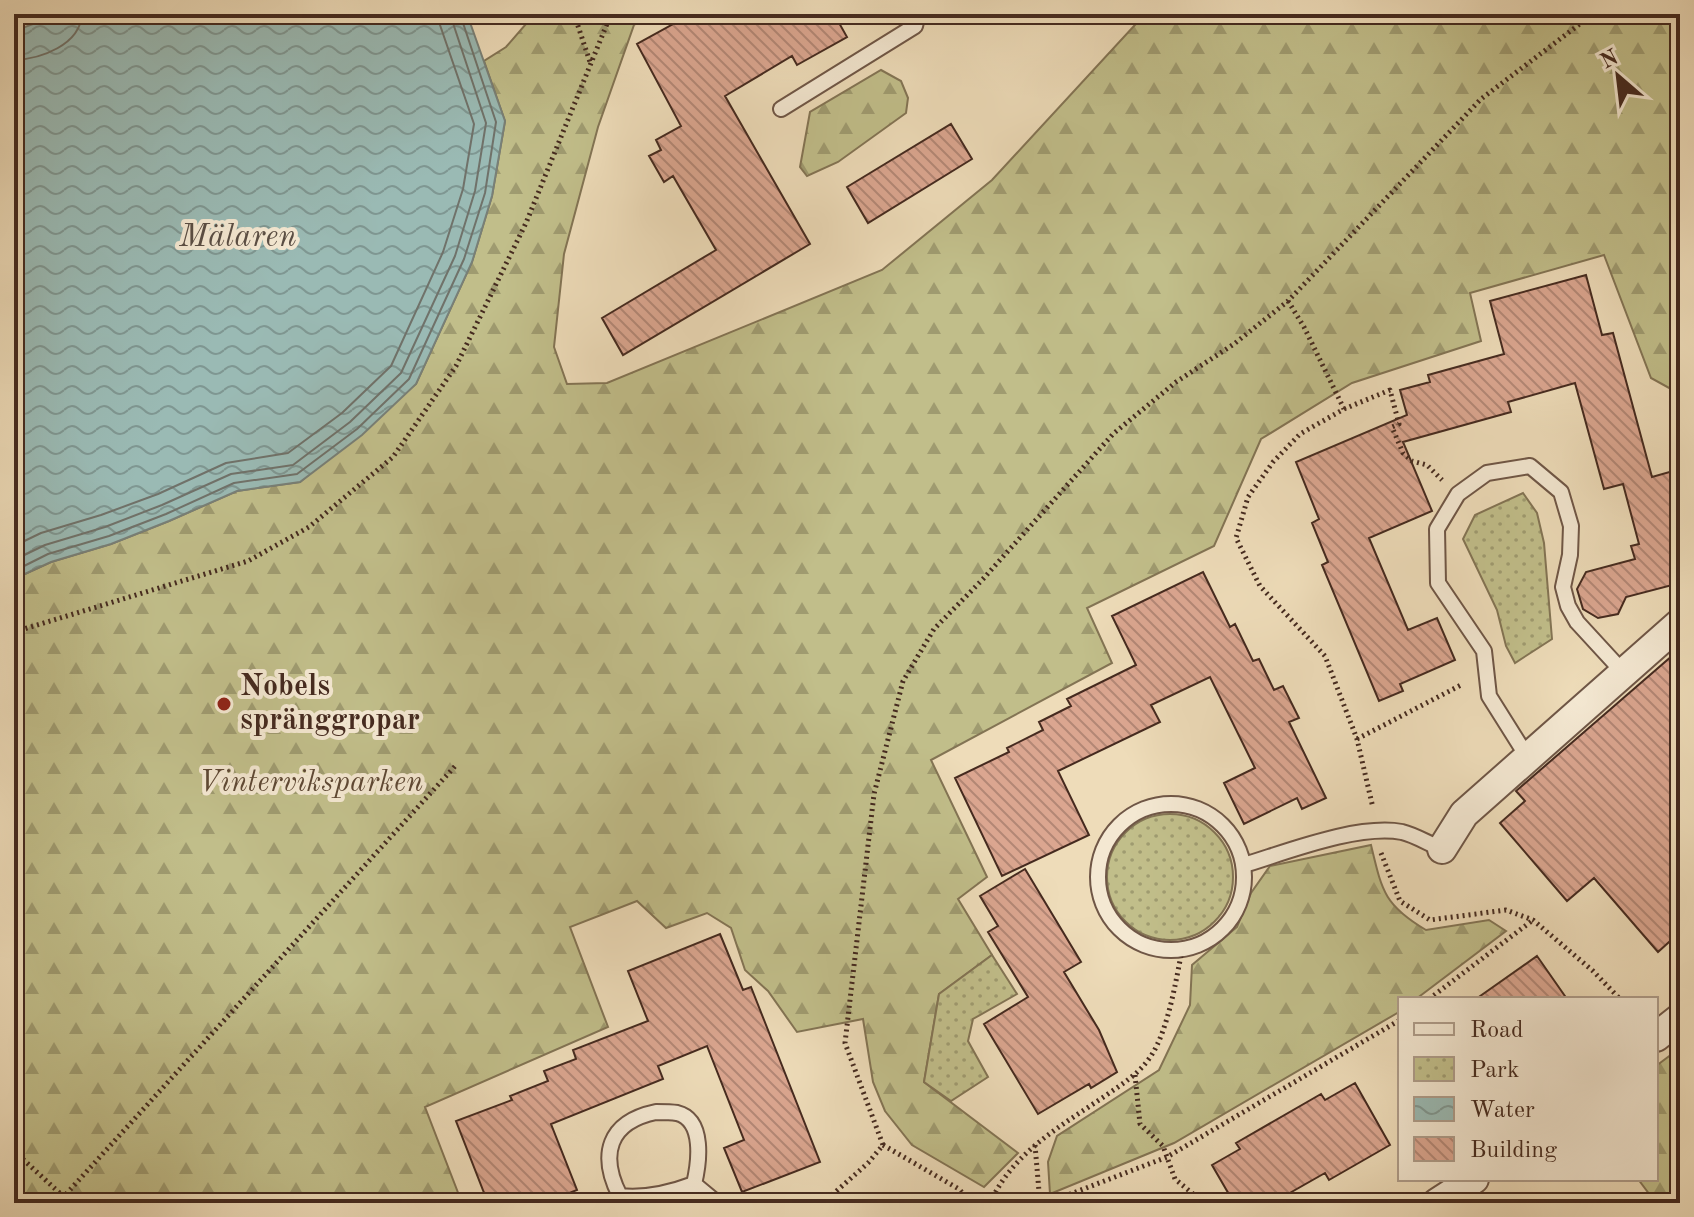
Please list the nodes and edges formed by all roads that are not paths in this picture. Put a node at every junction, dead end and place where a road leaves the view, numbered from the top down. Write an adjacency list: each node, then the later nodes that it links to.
1 (918, 14): 2 (lane)
2 (781, 109)
3 (1680, 623): 4 (street)
4 (1623, 672): 5 (street); 5 (lane)
5 (1528, 758): 6 (street)
6 (1442, 849): 7 (lane)
7 (1244, 865): 7 (lane)
8 (1680, 1018): 9 (street)
9 (1658, 1035)
10 (1471, 1181): 13 (street)
11 (694, 1184): 11 (lane); 12 (lane)
12 (717, 1203)
13 (1437, 1203)

